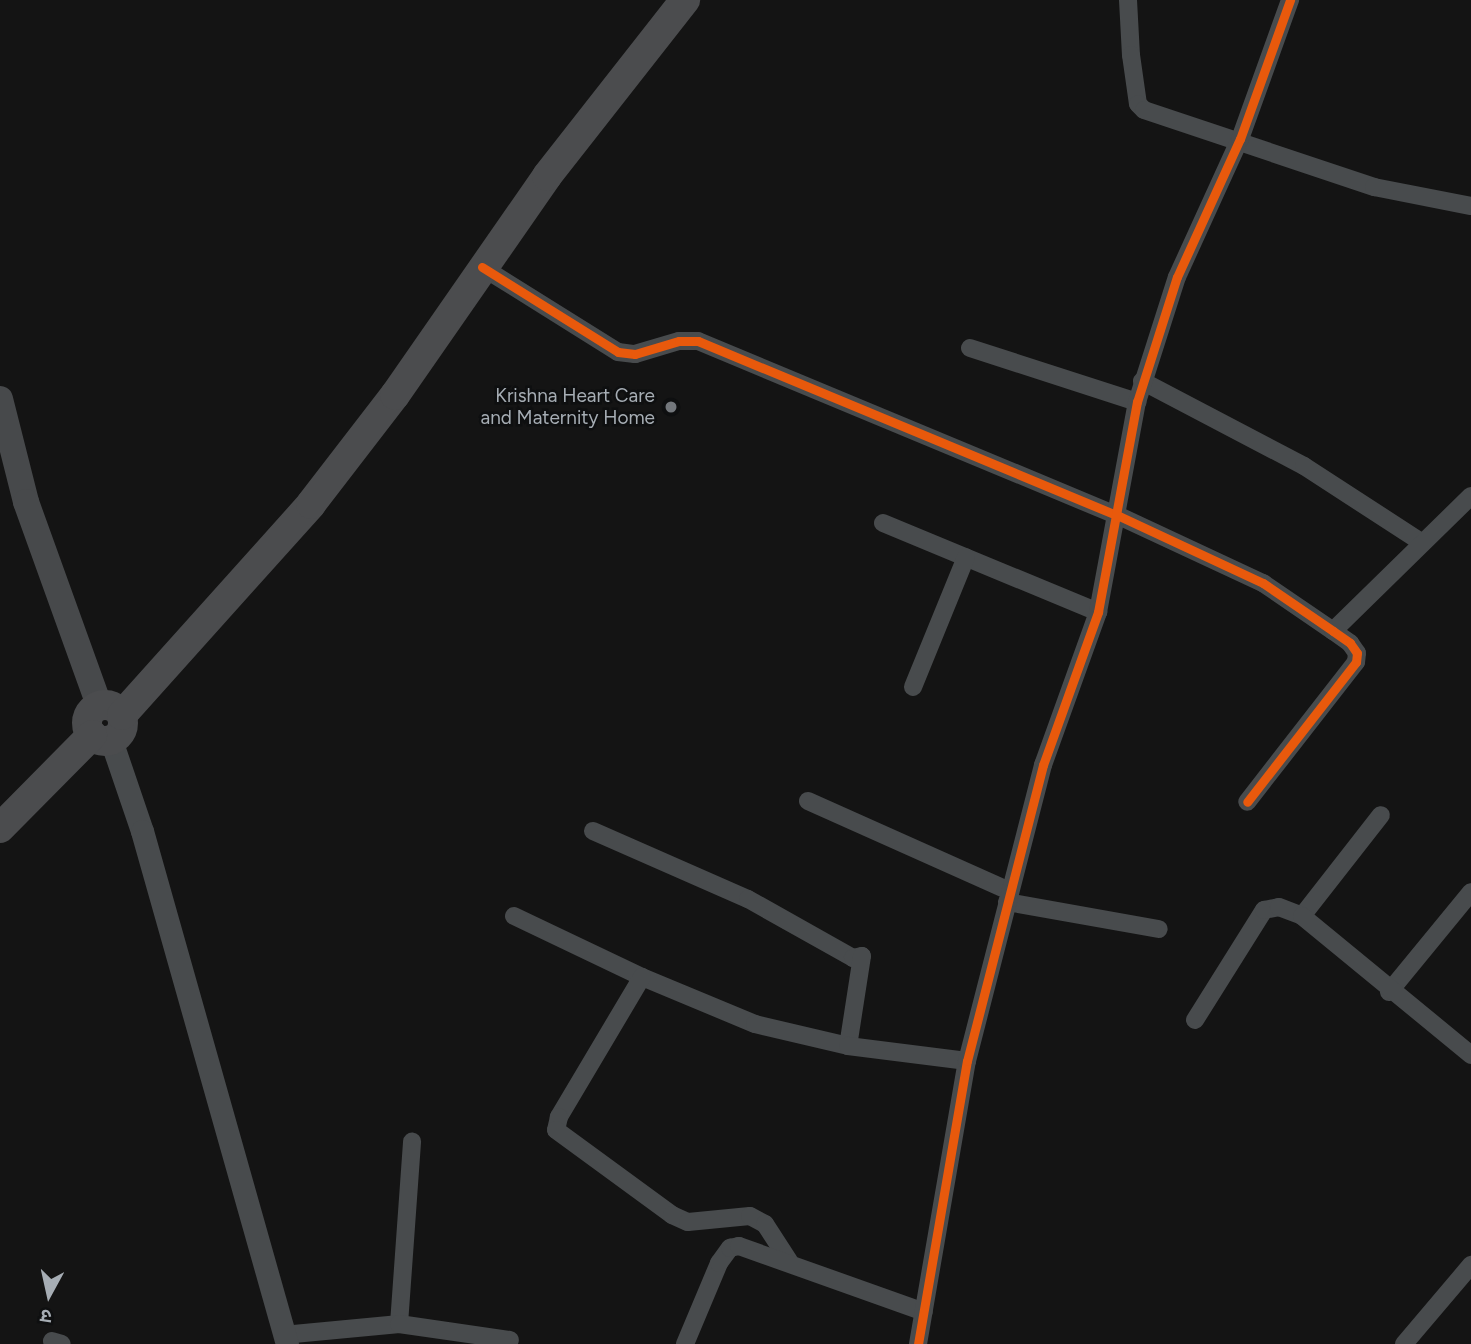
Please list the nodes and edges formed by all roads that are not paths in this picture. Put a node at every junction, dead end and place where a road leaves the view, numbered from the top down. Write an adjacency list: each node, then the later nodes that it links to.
1 (685, 0): 6 (highway)
2 (1128, 0): 4 (street)
3 (1290, 0): 4 (street)
4 (1240, 139): 5 (street); 8 (street)
5 (1471, 206)
6 (482, 267): 12 (street); 19 (highway)
7 (970, 348): 10 (street)
8 (1142, 381): 10 (street); 14 (street)
9 (0, 399): 19 (main road)
10 (1137, 402): 12 (street)
11 (1471, 496): 14 (street)
12 (1117, 515): 16 (street); 17 (street)
13 (883, 523): 15 (street)
14 (1422, 542): 17 (street)
15 (965, 558): 16 (street); 18 (street)
16 (1098, 612): 26 (street)
17 (1333, 631): 21 (street)
18 (913, 687)
19 (106, 724): 23 (highway); 42 (street)
20 (808, 801): 26 (street)
21 (1247, 802)
22 (1381, 816): 28 (street)
23 (0, 828)
24 (593, 831): 33 (street)
25 (1471, 892): 31 (street)
26 (1008, 897): 29 (street); 35 (street)
27 (514, 916): 30 (street)
28 (1302, 916): 31 (street); 32 (street)
29 (1159, 929)
30 (642, 977): 33 (street); 37 (street)
31 (1389, 992): 34 (street)
32 (1195, 1020)
33 (848, 1045): 35 (street)
34 (1471, 1055)
35 (967, 1061): 39 (street)
36 (412, 1141): 40 (street)
37 (789, 1261): 39 (street); 43 (street)
38 (1471, 1265): 45 (street)
39 (924, 1312): 44 (street)
40 (399, 1324): 41 (street); 42 (street)
41 (510, 1339)
42 (285, 1340)
43 (685, 1344)
44 (918, 1344)
45 (1404, 1344)

